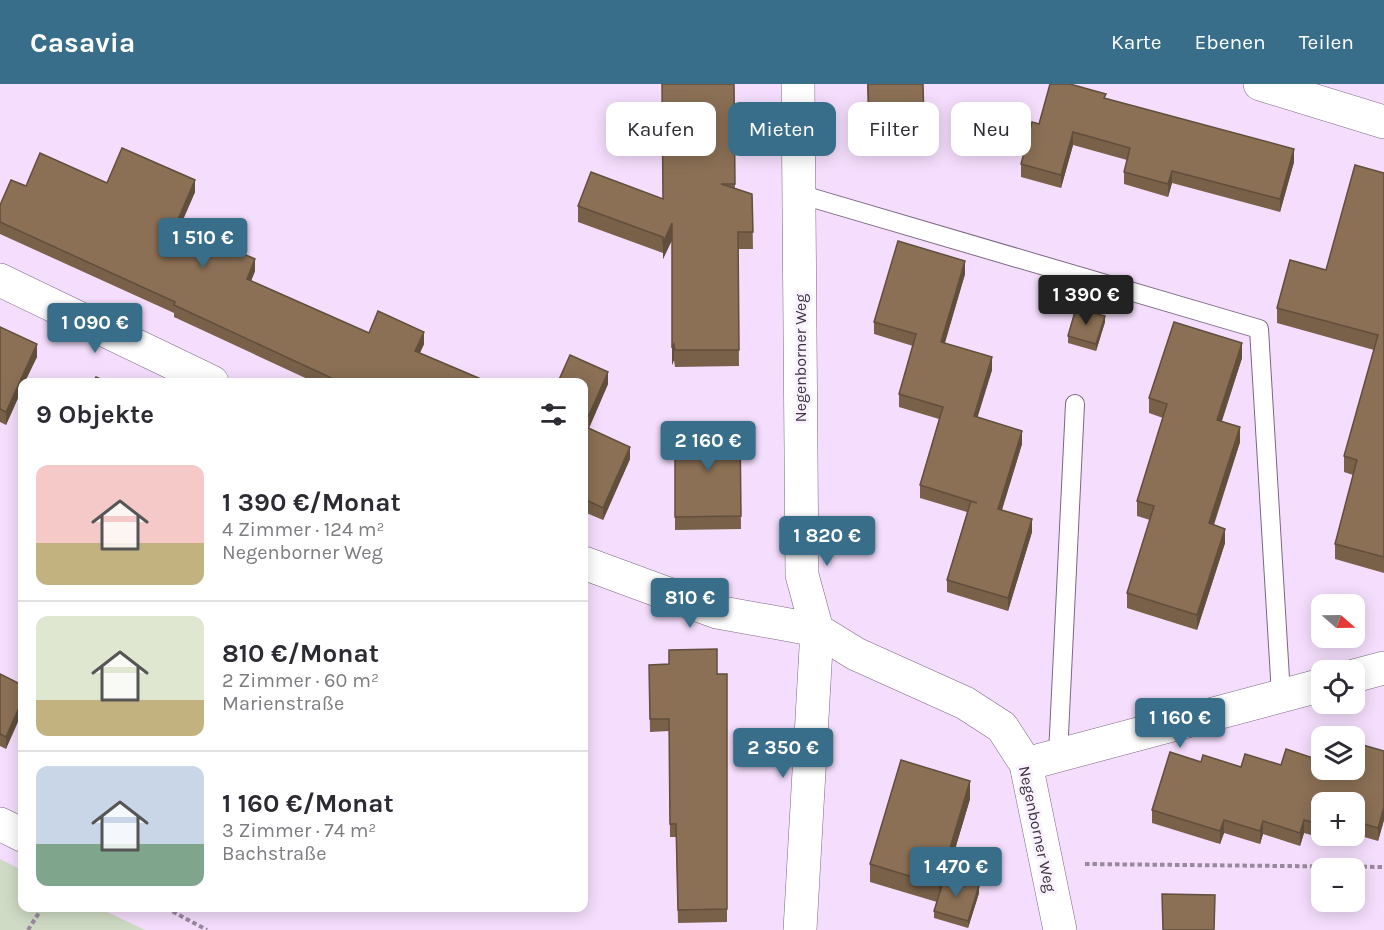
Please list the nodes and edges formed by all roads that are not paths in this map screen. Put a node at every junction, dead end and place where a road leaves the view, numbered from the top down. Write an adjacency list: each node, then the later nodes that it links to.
1 (798, 84): 4 (street, Negenborner Weg)
2 (1260, 84): 3 (street)
3 (1384, 122)
4 (799, 194): 9 (street, Negenborner Weg); 13 (lane)
5 (0, 280): 6 (street)
6 (204, 378)
7 (1075, 404): 14 (lane)
8 (588, 564): 9 (street)
9 (817, 630): 15 (street, Negenborner Weg); 18 (street, Negenborner Weg)
10 (1384, 668): 11 (street)
11 (1365, 673)
12 (1311, 688): 13 (street)
13 (1281, 695): 14 (street)
14 (1059, 755): 15 (street)
15 (1026, 764): 19 (street, Negenborner Weg)
16 (0, 824): 17 (street)
17 (18, 832)
18 (800, 930)
19 (1060, 930)

